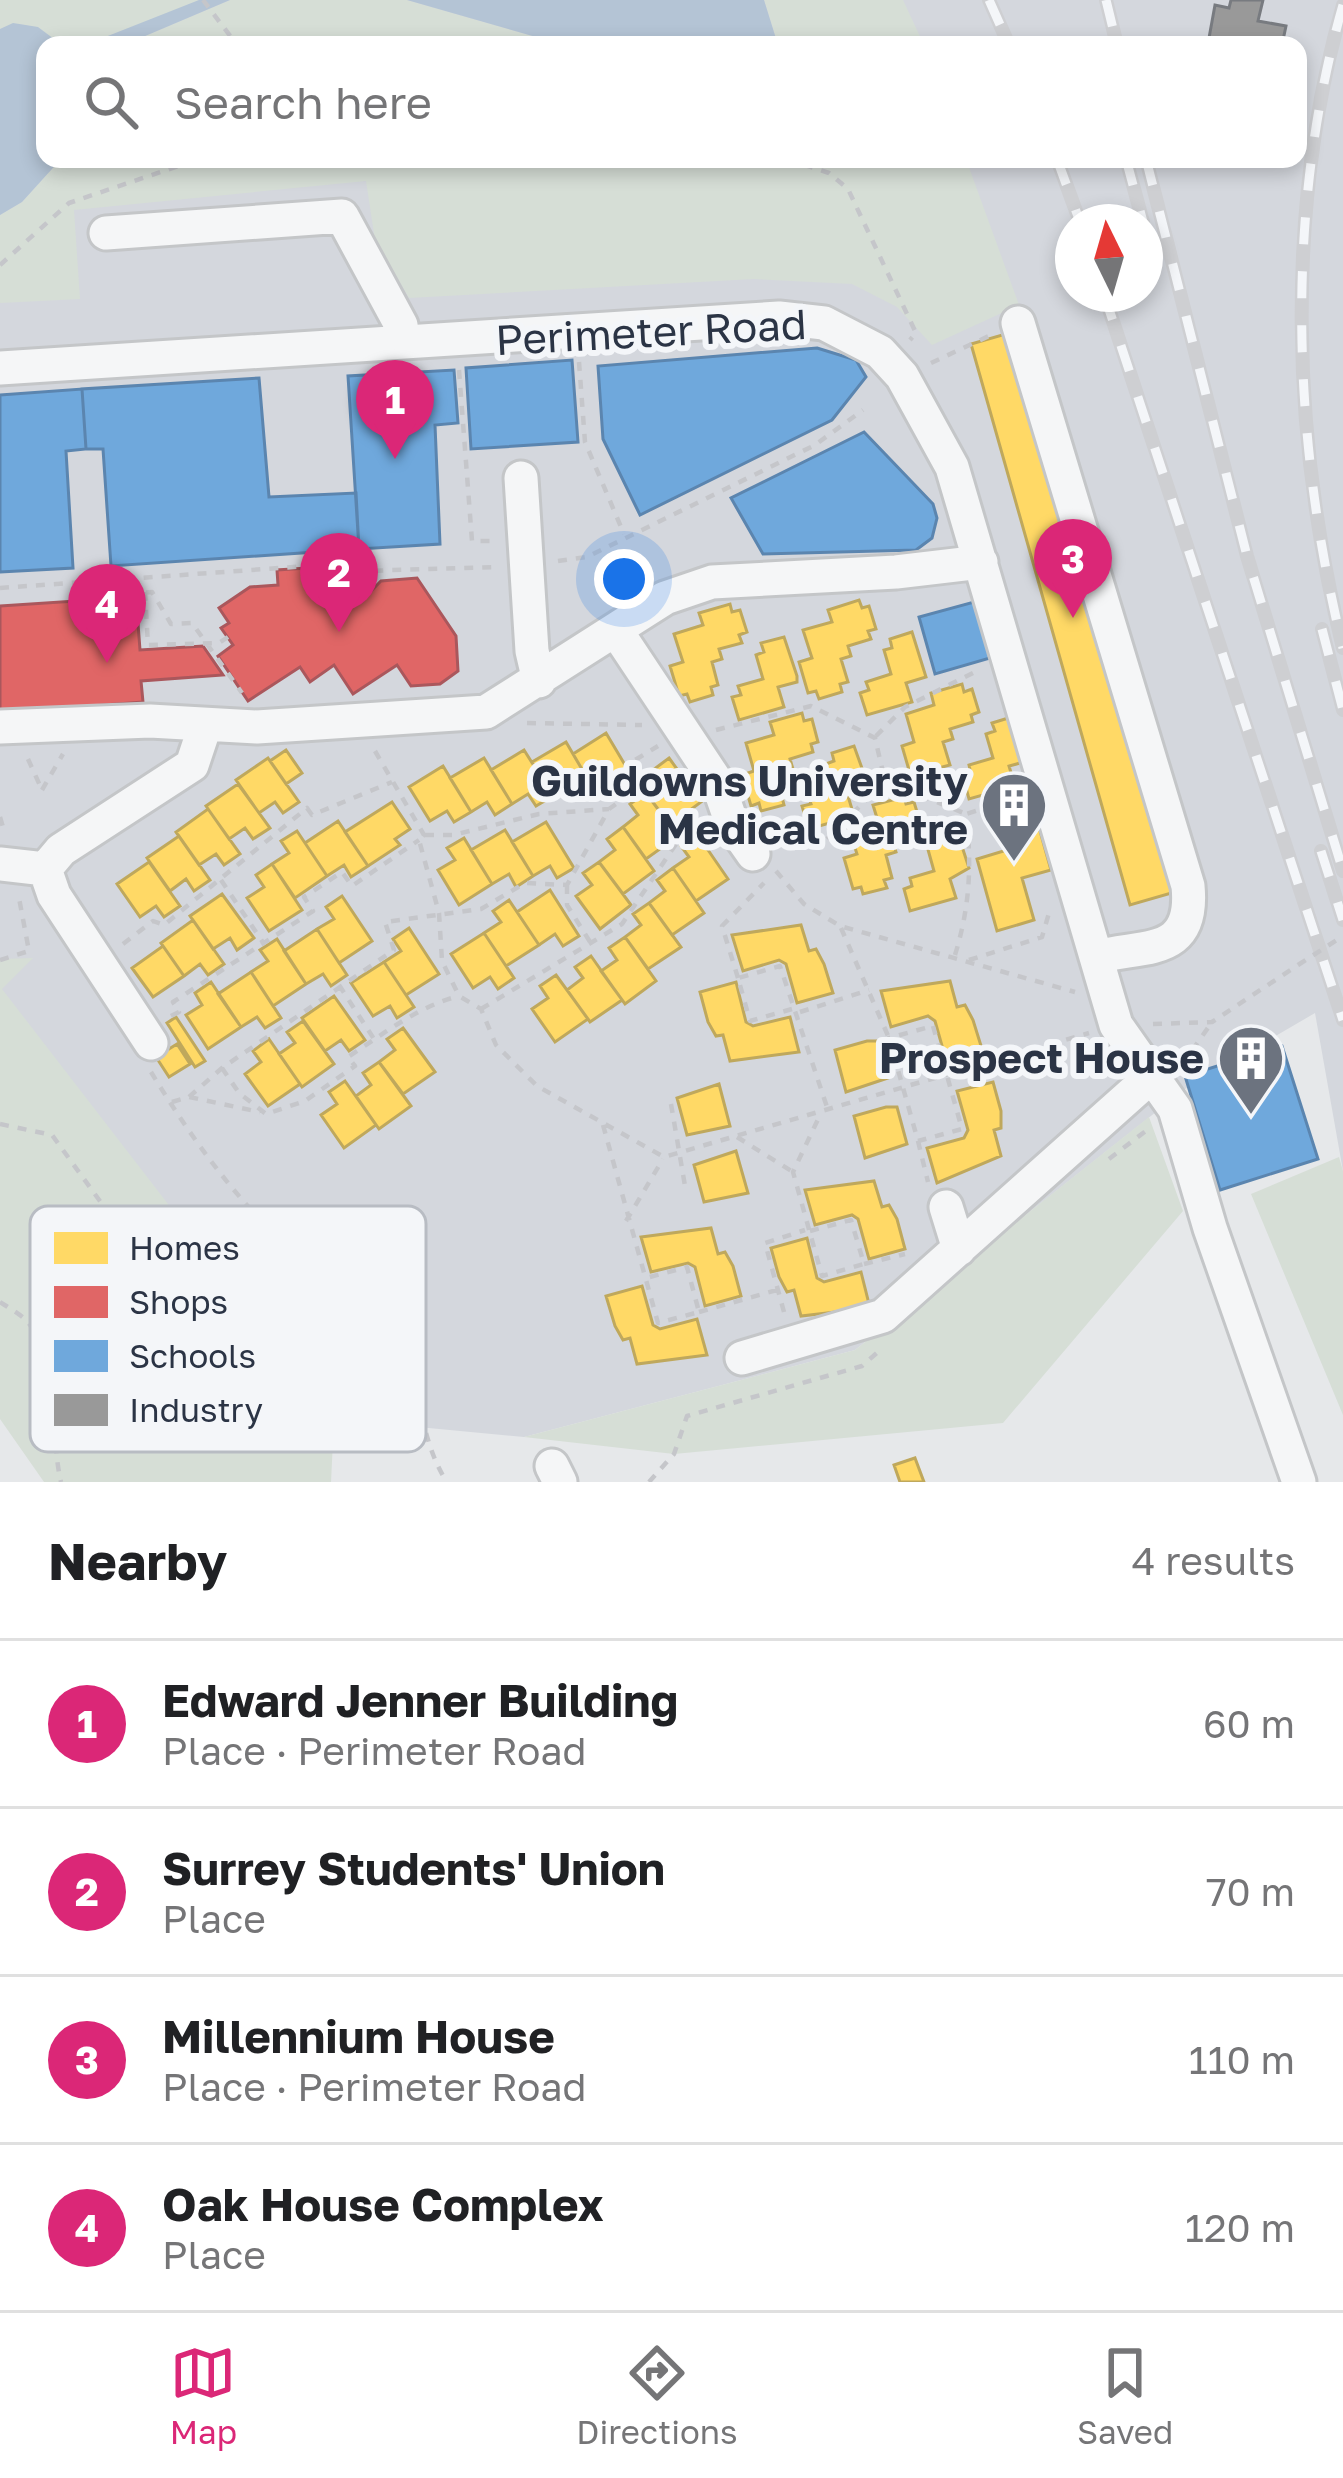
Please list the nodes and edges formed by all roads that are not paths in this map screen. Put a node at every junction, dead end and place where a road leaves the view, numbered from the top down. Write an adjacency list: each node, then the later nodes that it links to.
1 (106, 233): 3 (street)
2 (1018, 322): 14 (street)
3 (403, 342): 4 (street, Perimeter Road); 6 (street, Perimeter Road)
4 (0, 368)
5 (521, 478): 8 (street)
6 (981, 562): 7 (street); 14 (street, Perimeter Road)
7 (617, 632): 8 (street); 11 (street)
8 (539, 681): 9 (street)
9 (205, 726): 10 (street); 13 (street)
10 (0, 727)
11 (764, 863)
12 (0, 864): 13 (street)
13 (45, 869): 15 (street)
14 (1097, 957): 16 (street, Perimeter Road)
15 (151, 1042)
16 (1160, 1082): 18 (street); 20 (street, Perimeter Road)
17 (946, 1207): 18 (street)
18 (958, 1249): 19 (street)
19 (742, 1358)
20 (1299, 1482)

